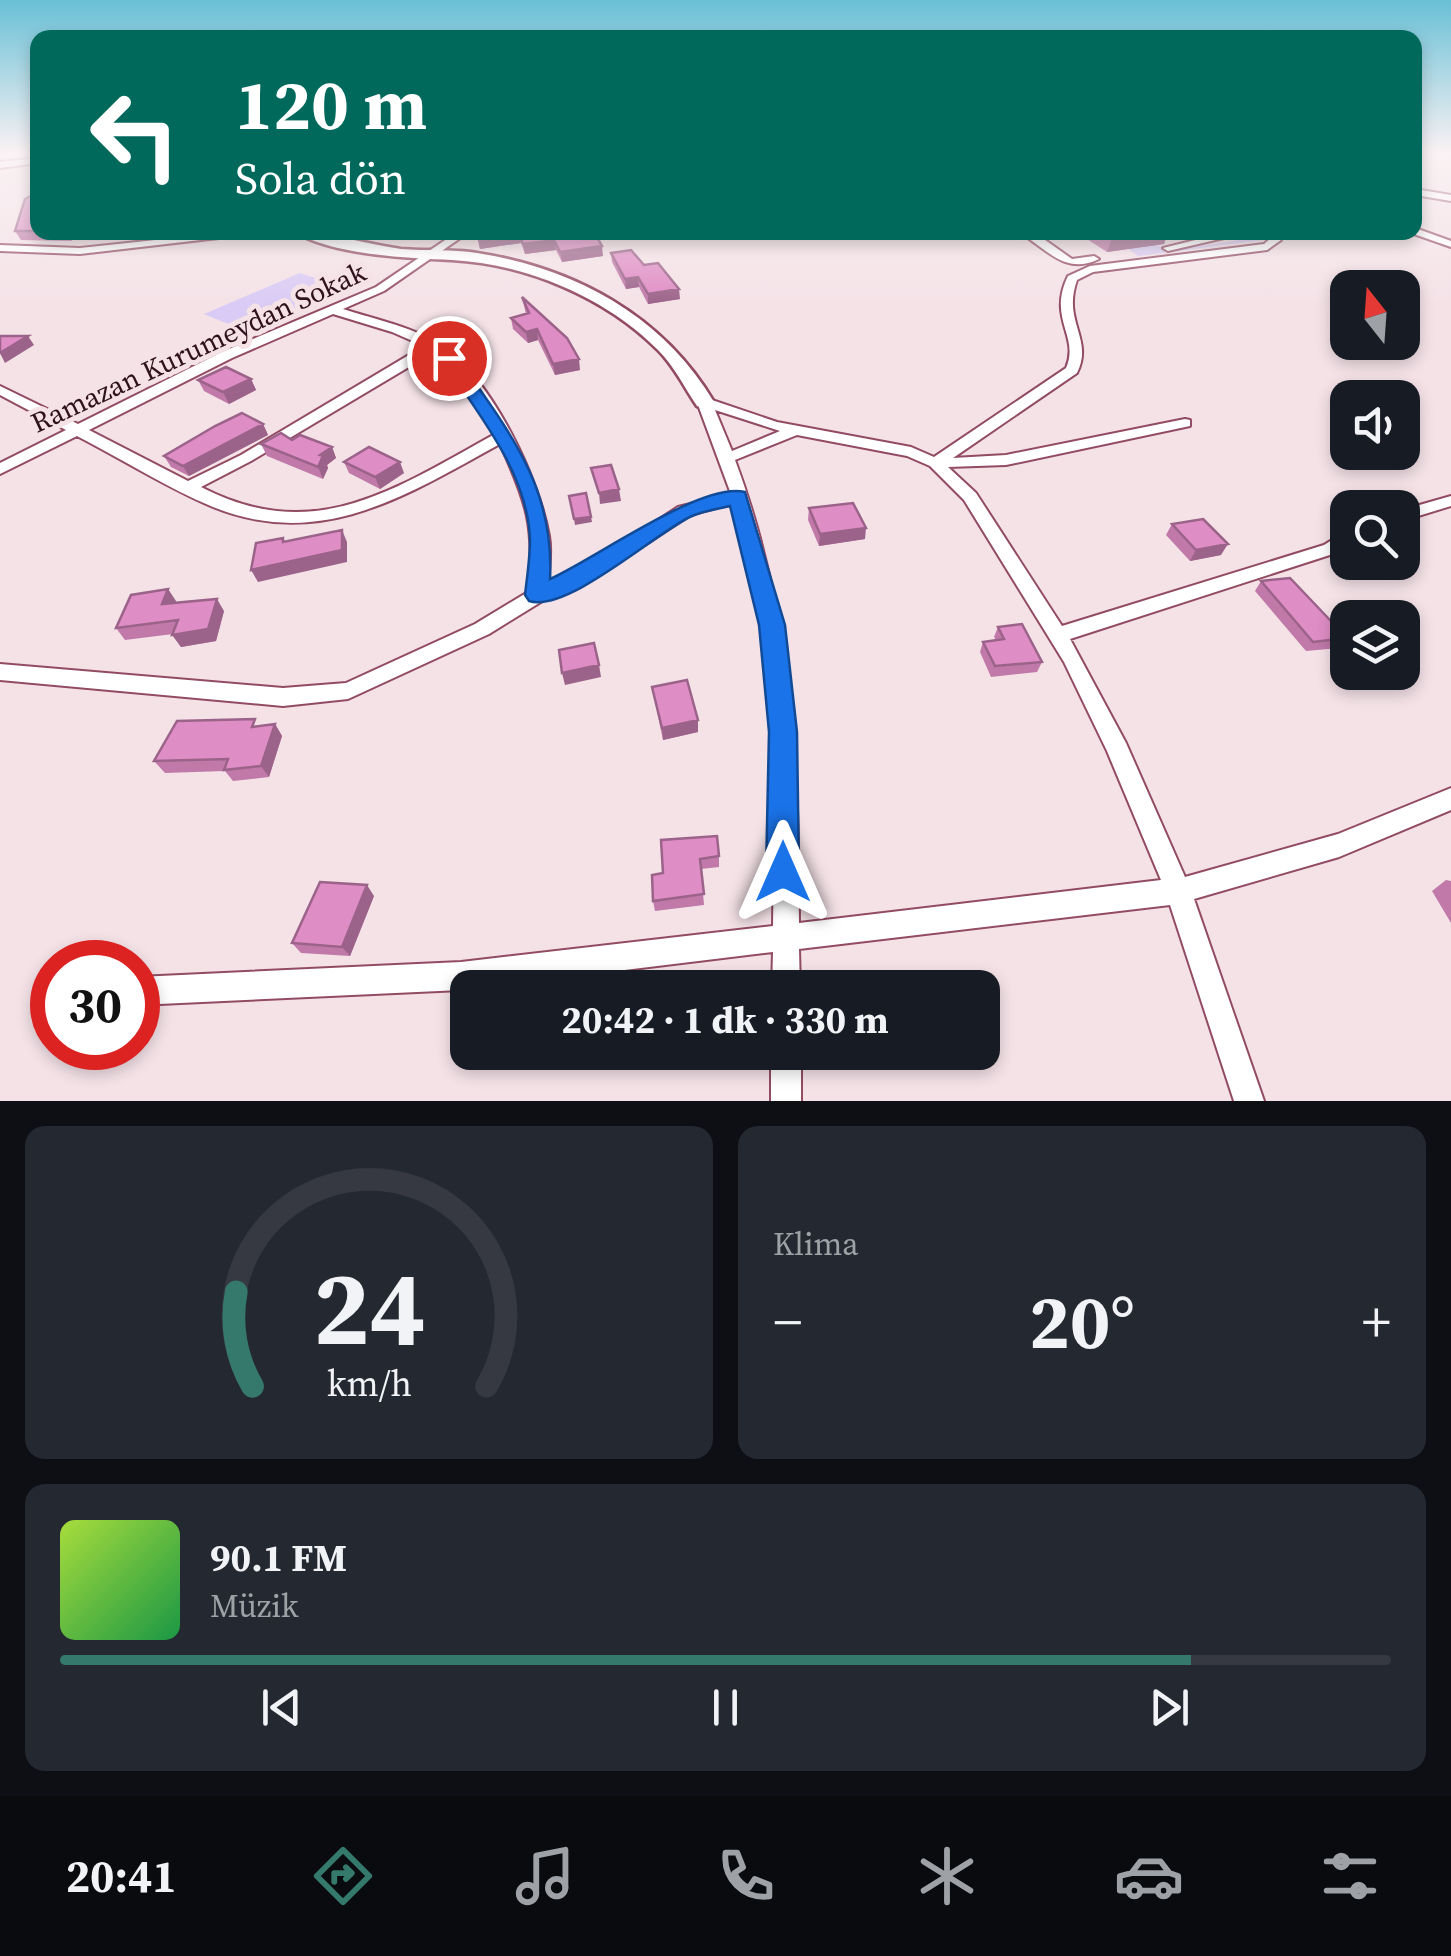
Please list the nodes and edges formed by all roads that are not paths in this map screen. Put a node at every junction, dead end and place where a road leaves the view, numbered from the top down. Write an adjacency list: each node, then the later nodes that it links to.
1 (1422, 234): 10 (street)
2 (100, 240): 13 (street)
3 (191, 240): 13 (street)
4 (339, 240): 14 (street)
5 (377, 240): 14 (street)
6 (452, 240): 14 (street, Ramazan Kurumeydan Sokak)
7 (1038, 240): 15 (street)
8 (1206, 240): 12 (street)
9 (1275, 240): 25 (street)
10 (1451, 244)
11 (0, 248): 13 (street)
12 (1168, 248)
13 (108, 249)
14 (432, 254): 16 (street, Ramazan Kurumeydan Sokak); 19 (street)
15 (1131, 254)
16 (337, 310): 17 (street); 22 (street, Ramazan Kurumeydan Sokak)
17 (431, 347): 23 (street); 27 (street)
18 (0, 390): 22 (street)
19 (704, 402): 21 (street); 24 (street)
20 (1185, 424): 25 (street)
21 (799, 429): 24 (street); 25 (street)
22 (81, 430): 26 (street, Ramazan Kurumeydan Sokak); 27 (street)
23 (503, 436): 27 (street); 32 (street)
24 (725, 459): 28 (street)
25 (935, 463): 33 (street)
26 (0, 469)
27 (188, 488)
28 (738, 497): 32 (street); 37 (street)
29 (1451, 501): 30 (street)
30 (1420, 510)
31 (1330, 549): 33 (street)
32 (537, 595): 34 (street)
33 (1058, 635): 36 (street)
34 (0, 672)
35 (1451, 800): 36 (street)
36 (1178, 890): 37 (street); 42 (street)
37 (786, 938): 38 (street); 39 (street)
38 (786, 970)
39 (160, 989)
40 (786, 1070): 41 (street)
41 (786, 1101)
42 (1250, 1101)

